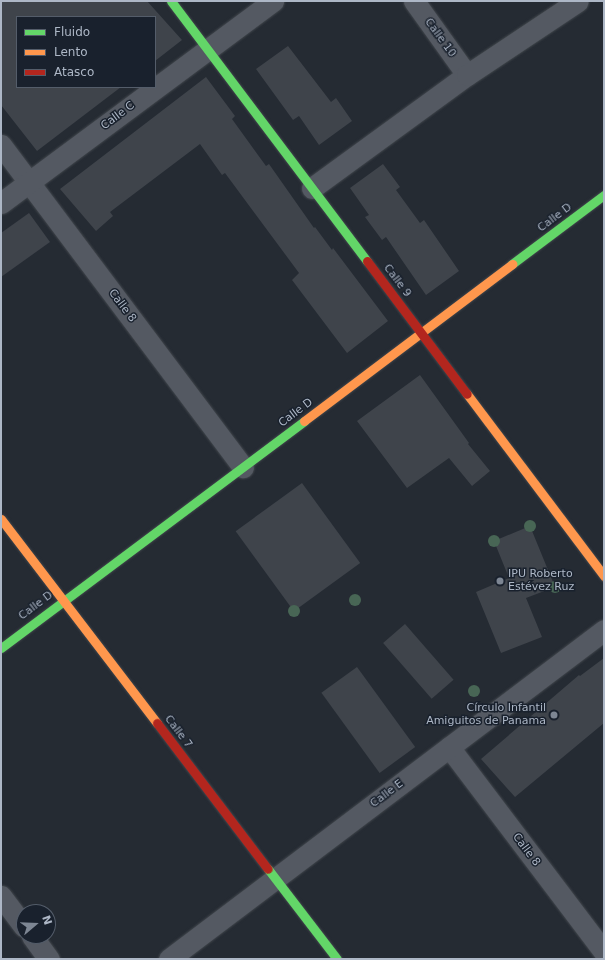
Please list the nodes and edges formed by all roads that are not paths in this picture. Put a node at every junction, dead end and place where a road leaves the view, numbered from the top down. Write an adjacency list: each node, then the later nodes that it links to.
1 (172, 1): 5 (street, Calle 9)
2 (273, 1): 5 (street, Calle C)
3 (414, 1): 6 (street, Calle 10)
4 (578, 1): 6 (street)
5 (208, 49): 7 (street, Calle C); 11 (street, Calle 9)
6 (467, 74): 11 (street)
7 (156, 88)
8 (156, 88): 10 (street, Calle C)
9 (1, 145): 10 (street, Calle 8)
10 (29, 182): 13 (street, Calle C); 15 (street, Calle 8)
11 (312, 188): 14 (street, Calle 9)
12 (604, 195): 14 (street, Calle D)
13 (1, 203)
14 (422, 334): 15 (street, Calle D); 17 (street, Calle 9)
15 (243, 467): 18 (street, Calle D)
16 (1, 519): 18 (street, Calle 7)
17 (604, 576)
18 (64, 601): 20 (street, Calle D); 22 (street, Calle 7)
19 (604, 630): 21 (street, Calle E)
20 (1, 648)
21 (449, 747): 22 (street, Calle E); 26 (street, Calle 8)
22 (275, 879): 28 (street, Calle E); 29 (street, Calle 7)
23 (1, 896): 24 (street)
24 (16, 916)
25 (38, 944): 27 (street)
26 (604, 952)
27 (49, 959)
28 (169, 959)
29 (337, 959)

